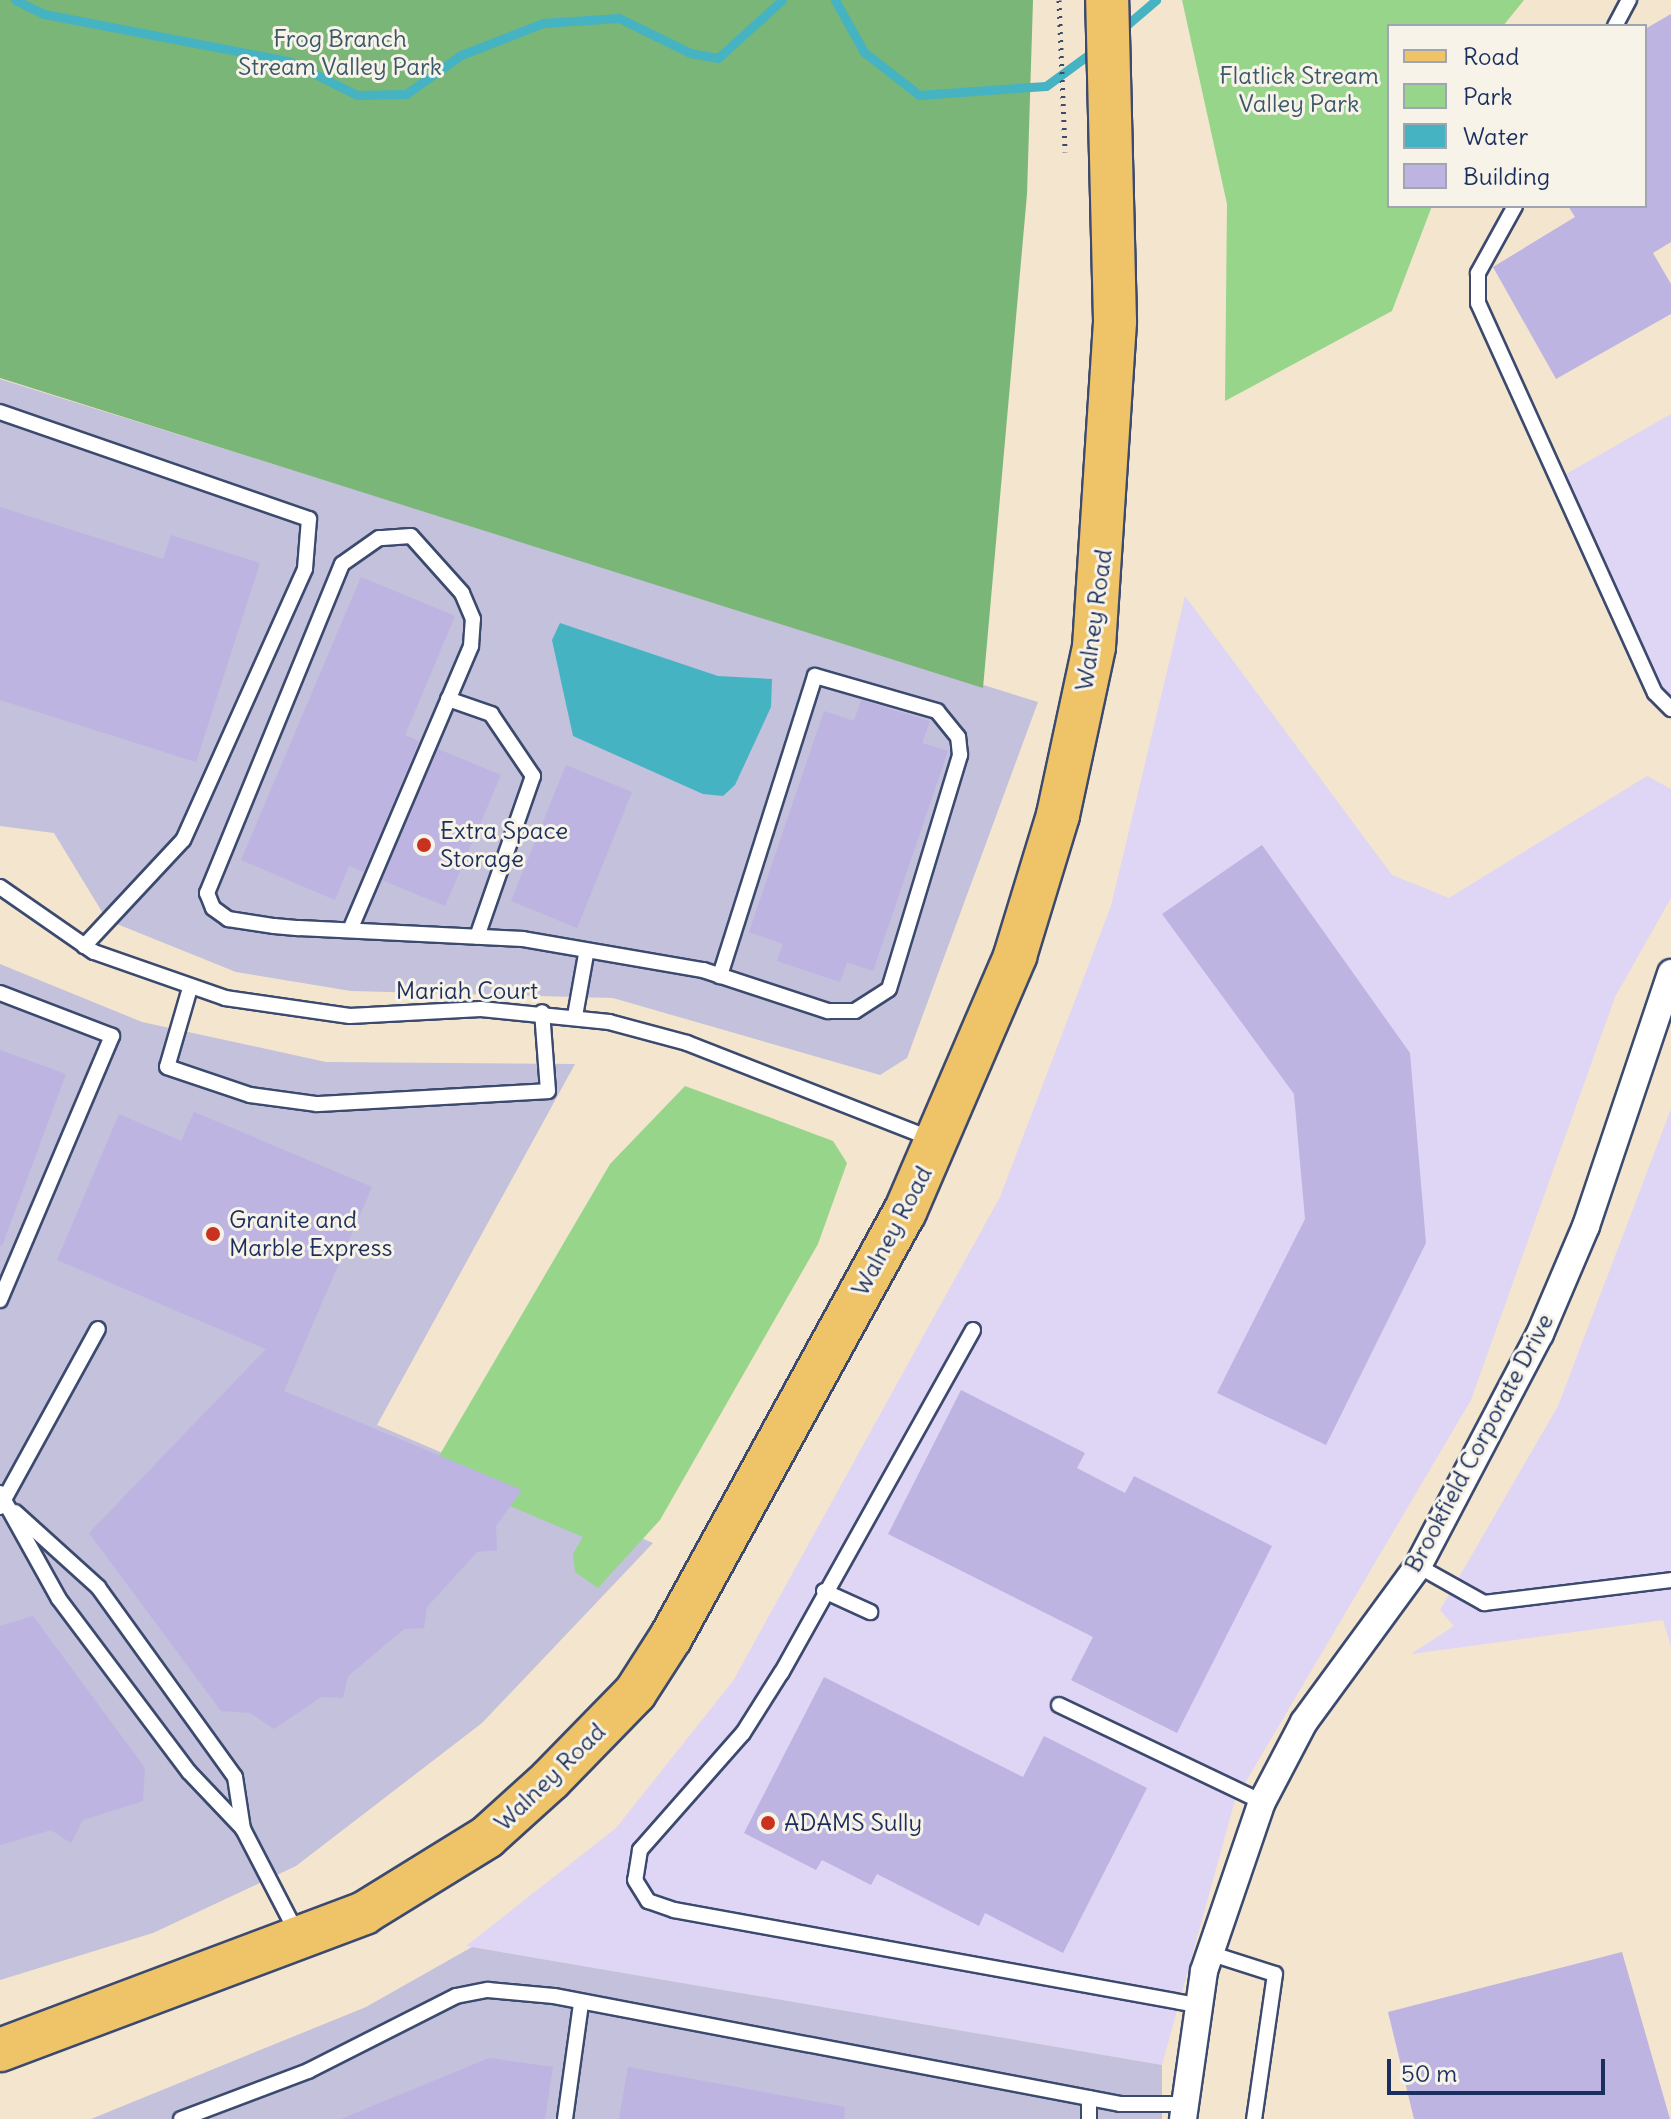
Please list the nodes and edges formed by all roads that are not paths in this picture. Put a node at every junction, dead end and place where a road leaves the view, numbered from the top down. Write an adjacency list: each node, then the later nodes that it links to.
1 (1107, 0): 19 (main road, Walney Road)
2 (1629, 0): 3 (lane)
3 (1616, 24)
4 (1514, 208): 7 (lane)
5 (0, 412): 11 (lane)
6 (448, 699): 9 (lane); 9 (lane); 10 (lane)
7 (1671, 709)
8 (2, 886): 11 (lane, Mariah Court)
9 (350, 930): 10 (lane)
10 (477, 937): 12 (lane)
11 (84, 946): 15 (lane, Mariah Court)
12 (586, 954): 14 (lane); 18 (lane)
13 (1671, 973): 24 (street, Brookfield Corporate Drive)
14 (720, 976): 14 (lane)
15 (190, 988): 17 (lane, Mariah Court); 17 (lane)
16 (0, 993): 20 (lane)
17 (542, 1012): 18 (lane, Mariah Court)
18 (575, 1016): 19 (lane, Mariah Court)
19 (938, 1142): 31 (main road, Walney Road)
20 (0, 1299)
21 (98, 1329): 23 (lane)
22 (973, 1330): 26 (lane)
23 (2, 1501): 30 (lane); 30 (lane)
24 (1418, 1566): 25 (lane); 29 (street, Brookfield Corporate Drive)
25 (1671, 1580)
26 (824, 1591): 27 (lane); 34 (lane)
27 (870, 1612)
28 (1059, 1705): 29 (lane)
29 (1262, 1802): 32 (street, Brookfield Corporate Drive)
30 (243, 1829): 31 (lane)
31 (301, 1940): 35 (main road, Walney Road)
32 (1209, 1953): 34 (street, Brookfield Corporate Drive); 41 (lane)
33 (581, 2003): 36 (lane); 38 (lane); 39 (lane)
34 (1197, 2005): 37 (street, Brookfield Corporate Drive)
35 (0, 2050)
36 (1089, 2098): 37 (lane); 40 (lane)
37 (1184, 2112)
38 (181, 2119)
39 (565, 2119)
40 (1089, 2119)
41 (1254, 2119)

